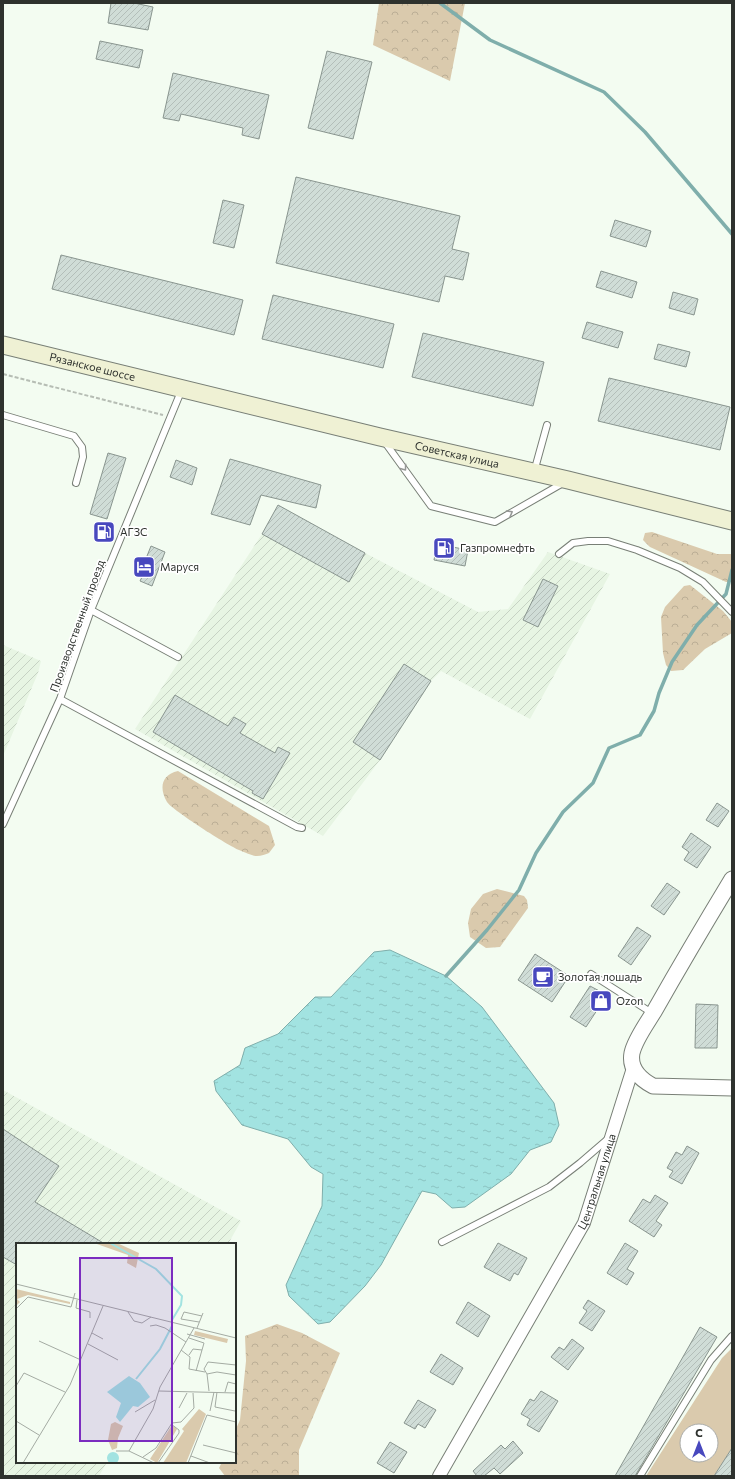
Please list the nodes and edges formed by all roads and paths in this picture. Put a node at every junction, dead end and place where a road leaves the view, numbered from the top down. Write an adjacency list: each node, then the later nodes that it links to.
1 (3, 345): 3 (main road, Рязанское шоссе)
2 (3, 374): 5 (path)
3 (182, 388): 5 (lane, Производственный проезд); 7 (main road, Советская улица)
4 (3, 415): 10 (lane)
5 (171, 417): 13 (lane, Производственный проезд)
6 (547, 425): 8 (lane)
7 (380, 437): 8 (main road, Советская улица); 9 (lane, one-way to 9)
8 (534, 472): 9 (main road, Советская улица)
9 (568, 480): 11 (main road, Советская улица)
10 (76, 483)
11 (732, 521)
12 (559, 554): 14 (lane)
13 (91, 610): 15 (lane); 16 (lane, Производственный проезд)
14 (732, 612)
15 (178, 657)
16 (60, 699): 17 (lane, Производственный проезд); 18 (lane)
17 (3, 824)
18 (302, 828)
19 (732, 879): 21 (street, Центральная улица)
20 (591, 974): 21 (lane)
21 (652, 1014): 22 (street, Центральная улица)
22 (633, 1068): 23 (street); 24 (street, Центральная улица)
23 (732, 1088)
24 (612, 1136): 25 (lane); 27 (street, Центральная улица)
25 (442, 1242)
26 (732, 1337): 28 (lane)
27 (439, 1476)
28 (640, 1476)

